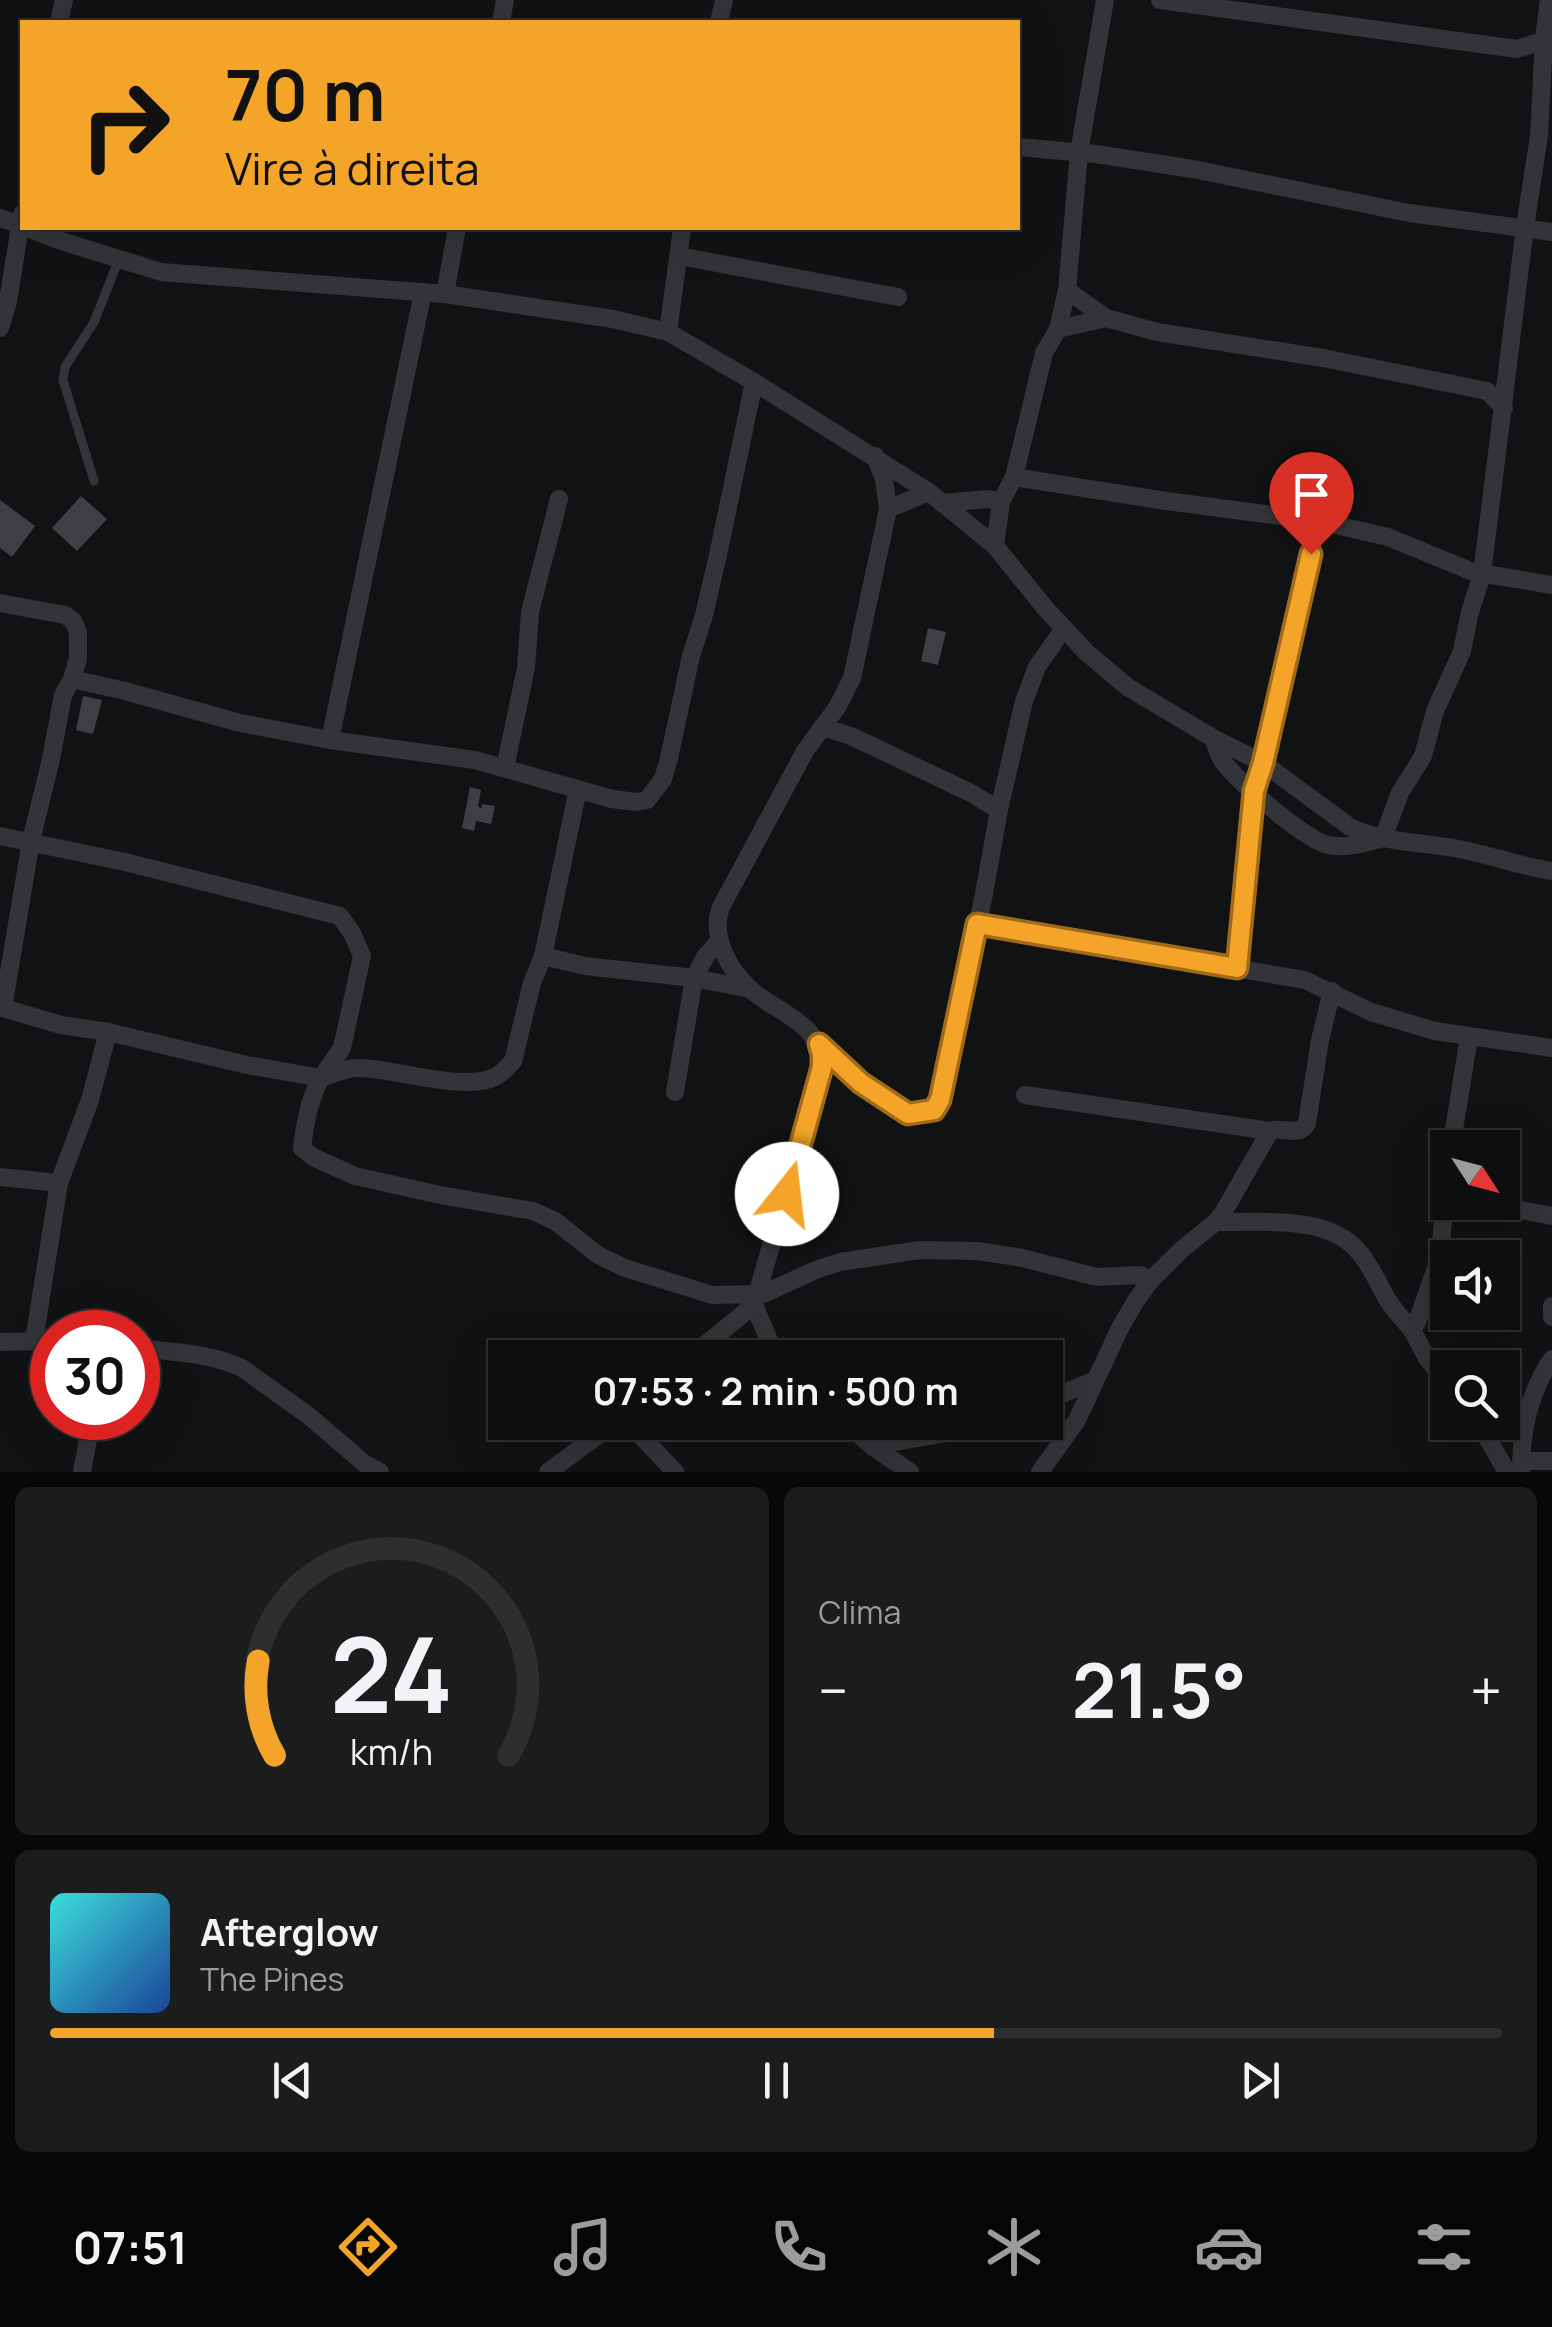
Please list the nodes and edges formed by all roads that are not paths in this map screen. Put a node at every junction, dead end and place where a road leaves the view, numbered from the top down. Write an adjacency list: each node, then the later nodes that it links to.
1 (1105, 0): 8 (street)
2 (1160, 0): 5 (street)
3 (1549, 0): 4 (street)
4 (1548, 39): 5 (street); 6 (street)
5 (1517, 49): 6 (street)
6 (1543, 70): 9 (street)
7 (1020, 148): 8 (street)
8 (1079, 154): 9 (street); 17 (street)
9 (1525, 228): 14 (street); 25 (street)
10 (22, 230): 22 (street)
11 (42, 230): 16 (street)
12 (457, 230): 19 (street)
13 (682, 230): 15 (street)
14 (1552, 232)
15 (679, 256): 20 (street); 24 (street)
16 (119, 259): 18 (street); 31 (lane)
17 (1067, 290): 21 (street); 23 (street)
18 (422, 292): 19 (street); 47 (street)
19 (445, 294): 24 (street)
20 (898, 297)
21 (1106, 318): 23 (street); 27 (street)
22 (0, 328)
23 (1058, 329): 30 (street)
24 (668, 332): 26 (street)
25 (1506, 376): 27 (street); 28 (street)
26 (754, 382): 29 (street); 50 (street)
27 (1487, 391): 28 (street)
28 (1504, 408): 38 (street)
29 (874, 456): 32 (street); 35 (street)
30 (1014, 477): 34 (street); 36 (street)
31 (94, 480)
32 (936, 498): 34 (street); 35 (street); 37 (street)
33 (560, 499): 49 (street)
34 (1001, 502): 37 (street)
35 (888, 509): 43 (street)
36 (1318, 521): 38 (street); 48 (street)
37 (995, 546): 41 (street)
38 (1482, 574): 39 (street); 54 (street)
39 (1552, 585)
40 (0, 602): 42 (street)
41 (1064, 628): 46 (street); 52 (street)
42 (72, 679): 47 (street); 55 (street)
43 (844, 696): 44 (street); 45 (street)
44 (822, 727): 45 (street); 58 (street)
45 (851, 736): 52 (street)
46 (1213, 738): 48 (street); 51 (street)
47 (330, 740): 49 (street)
48 (1263, 763): 51 (street); 54 (street)
49 (506, 768): 50 (street)
50 (578, 790): 59 (street)
51 (1254, 791): 54 (street); 60 (street)
52 (999, 810): 57 (street)
53 (0, 836): 55 (street)
54 (1382, 838): 56 (street)
55 (31, 841): 64 (street); 69 (street)
56 (1552, 872)
57 (977, 924): 60 (street); 67 (street)
58 (718, 942): 61 (street); 62 (street)
59 (544, 956): 61 (street); 69 (street)
60 (1237, 968): 63 (street)
61 (694, 978): 62 (street); 70 (street)
62 (750, 989): 67 (street)
63 (1332, 991): 66 (street); 73 (street)
64 (2, 1008): 65 (street)
65 (108, 1032): 69 (street); 75 (street)
66 (1469, 1037): 68 (street); 72 (street)
67 (819, 1044): 82 (street)
68 (1552, 1048)
69 (322, 1078): 81 (street)
70 (675, 1092)
71 (1025, 1095): 73 (street)
72 (1455, 1130)
73 (1270, 1131): 79 (street)
74 (0, 1177): 75 (street)
75 (60, 1184): 84 (street)
76 (1520, 1210): 77 (street)
77 (1552, 1216)
78 (1443, 1220): 87 (street)
79 (1216, 1222): 80 (street); 87 (street)
80 (1150, 1281): 82 (street); 95 (street)
81 (712, 1295): 82 (street); 86 (street)
82 (755, 1300): 86 (street); 89 (street)
83 (1552, 1306): 85 (street)
84 (46, 1310)
85 (1552, 1317)
86 (729, 1326): 88 (street)
87 (1412, 1330): 94 (street)
88 (712, 1340)
89 (770, 1340)
90 (0, 1342): 91 (street)
91 (30, 1342)
92 (160, 1351): 107 (street)
93 (1552, 1360): 105 (street)
94 (1430, 1362)
95 (1095, 1380): 96 (street); 111 (street)
96 (1063, 1393)
97 (88, 1440): 106 (street)
98 (592, 1440): 108 (street)
99 (645, 1440): 109 (street)
100 (865, 1440): 103 (street)
101 (906, 1440): 103 (street)
102 (1493, 1440): 105 (street)
103 (872, 1446): 110 (street)
104 (1552, 1461): 105 (street)
105 (1516, 1468)
106 (82, 1472)
107 (380, 1472)
108 (548, 1472)
109 (674, 1472)
110 (910, 1472)
111 (1040, 1472)

